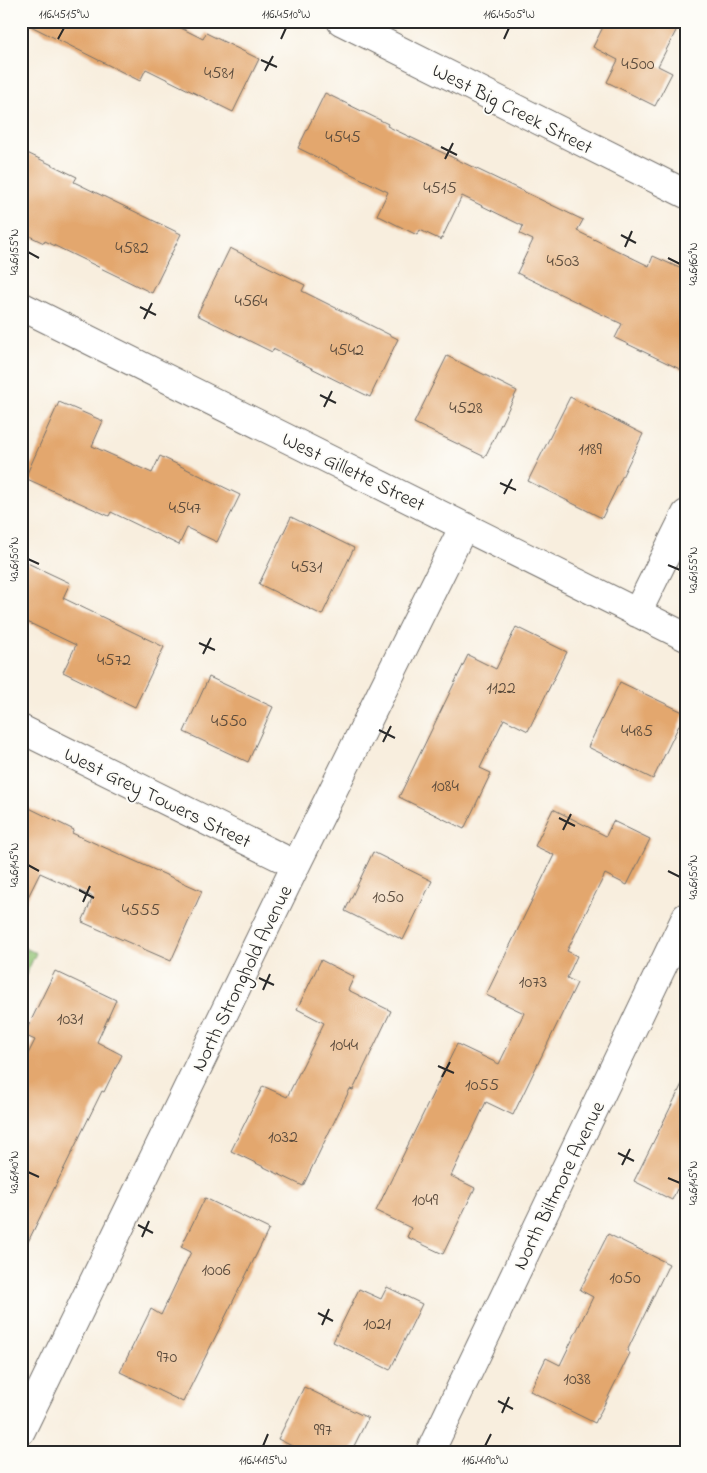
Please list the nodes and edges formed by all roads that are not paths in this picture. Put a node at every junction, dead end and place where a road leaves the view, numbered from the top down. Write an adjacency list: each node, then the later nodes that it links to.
1 (341, 21): 2 (street, West Big Creek Street)
2 (686, 194)
3 (21, 306): 5 (street, West Gillette Street)
4 (686, 514): 6 (street)
5 (464, 526): 6 (street, West Gillette Street); 9 (street, North Stronghold Avenue)
6 (637, 613): 7 (street, West Gillette Street)
7 (686, 637)
8 (21, 730): 9 (street, West Grey Towers Street)
9 (296, 865): 11 (street, North Stronghold Avenue)
10 (686, 917): 12 (street, North Biltmore Avenue)
11 (21, 1432)
12 (430, 1452)

